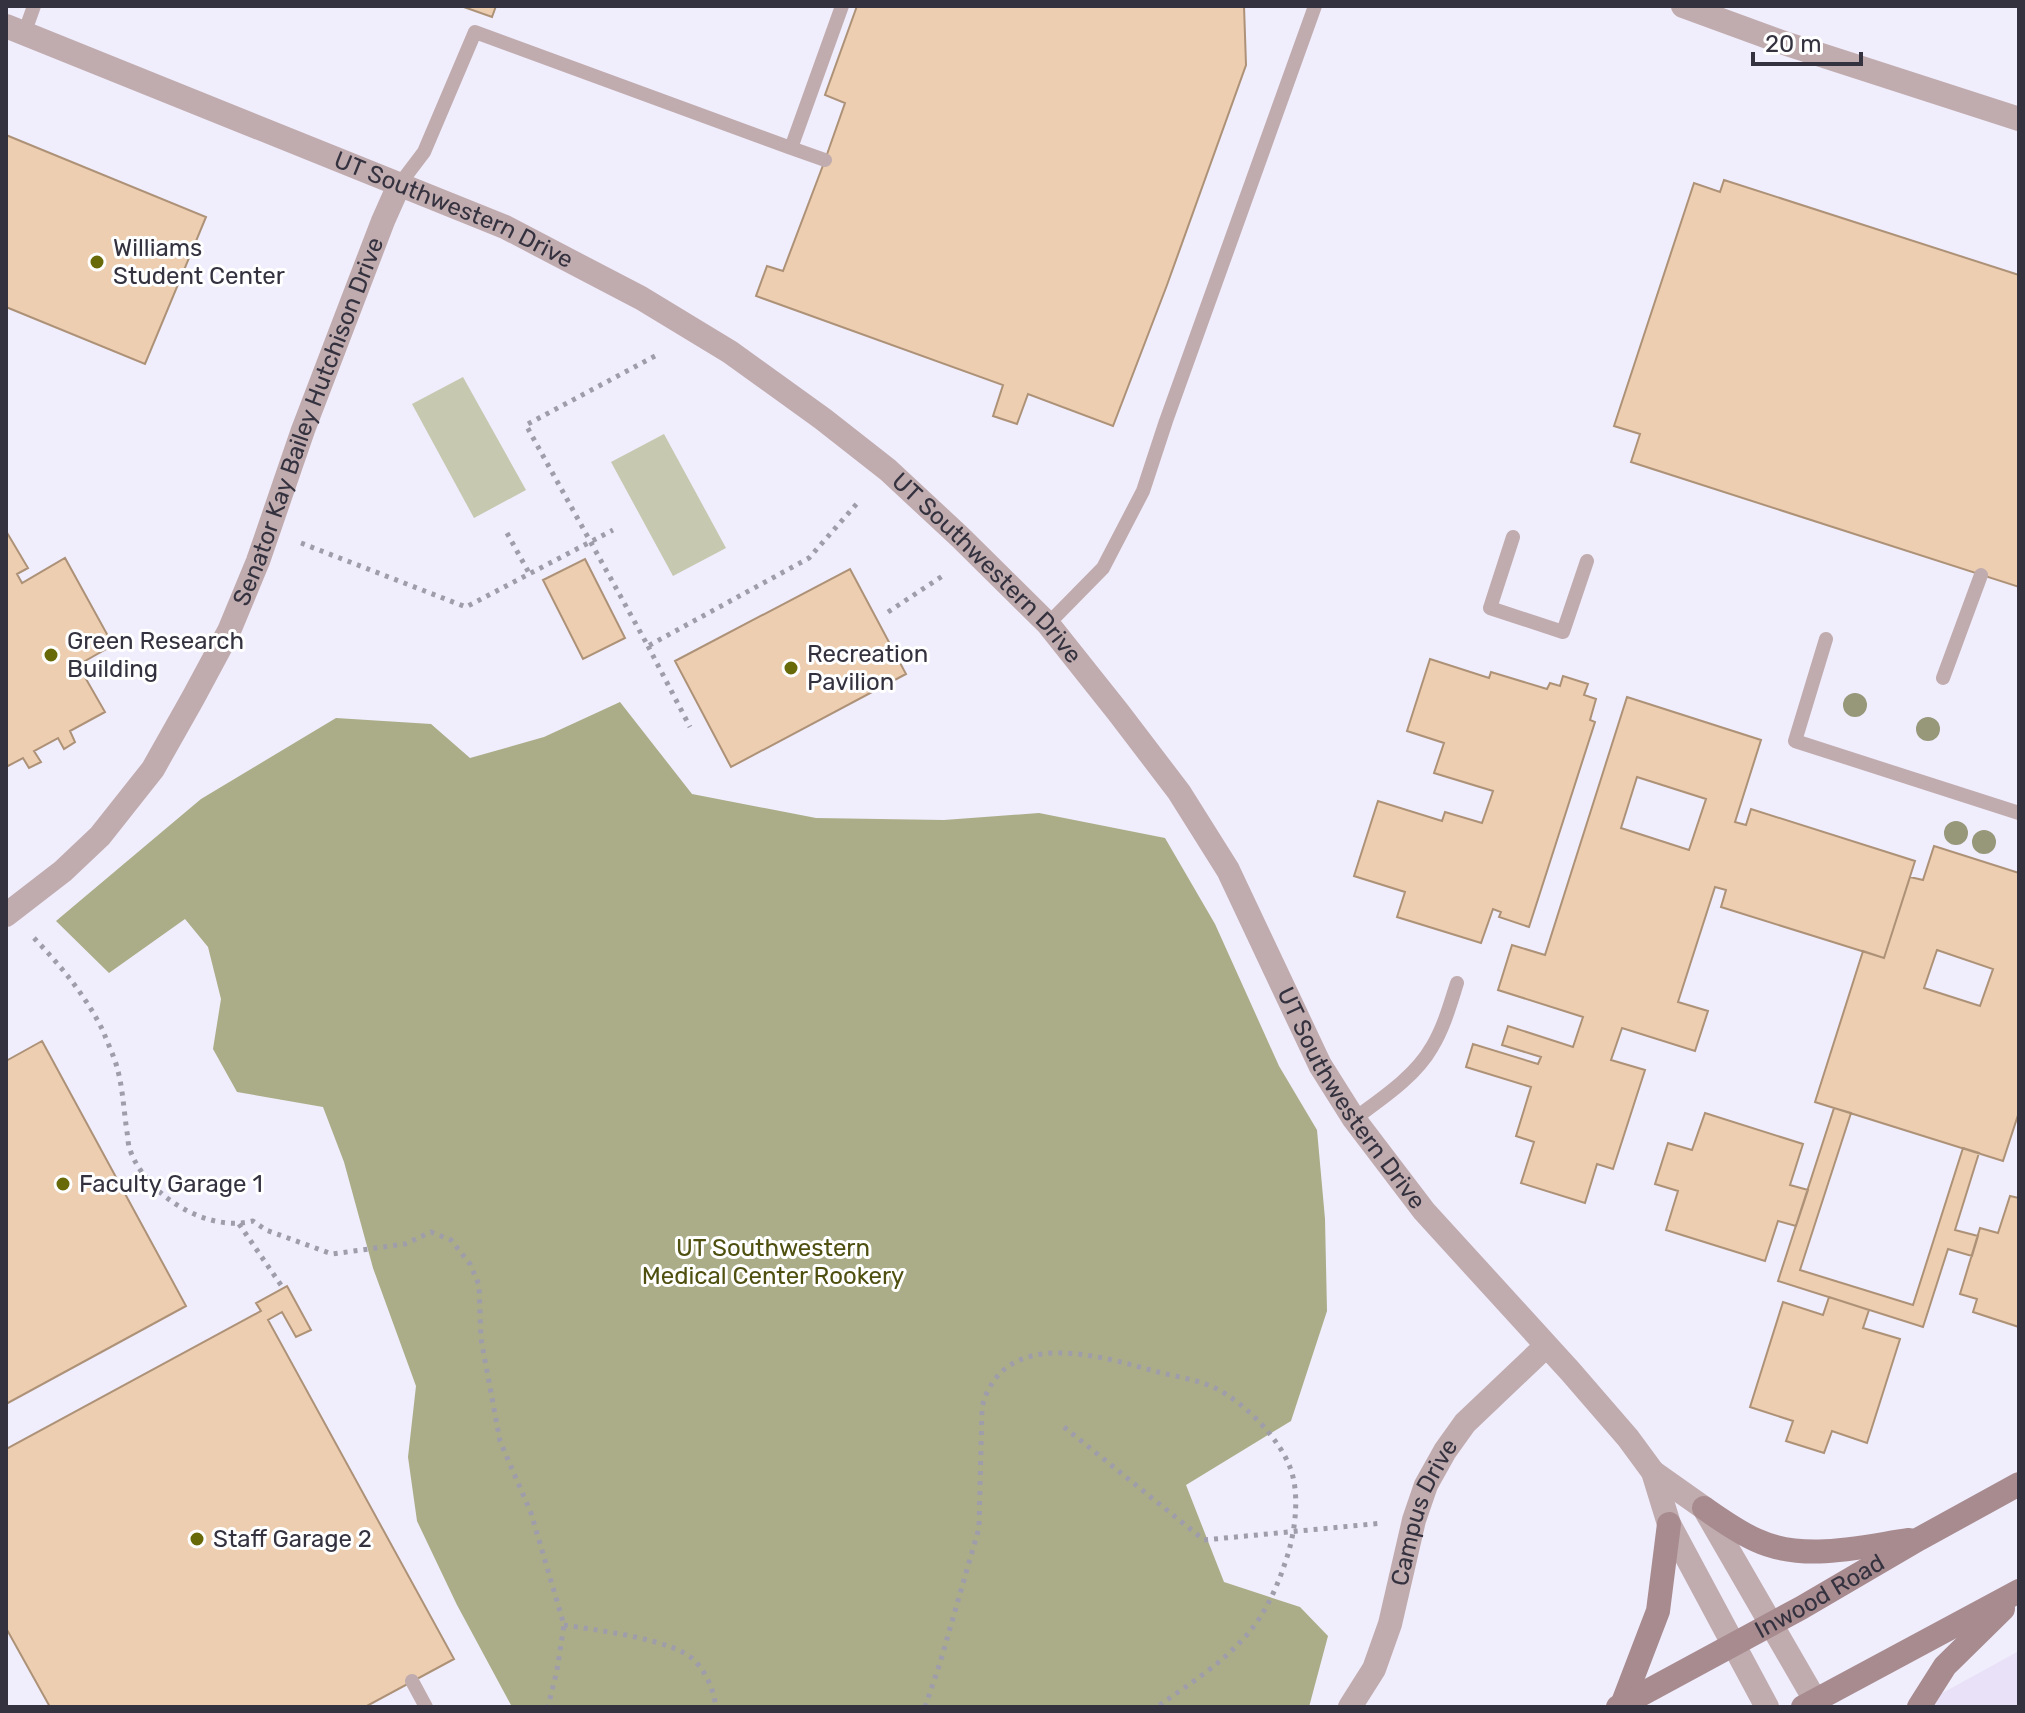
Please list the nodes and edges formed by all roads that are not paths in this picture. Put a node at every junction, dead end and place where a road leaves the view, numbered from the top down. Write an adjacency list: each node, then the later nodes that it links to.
1 (34, 6): 5 (lane)
2 (842, 6): 7 (lane)
3 (1315, 6): 13 (lane)
4 (1683, 6): 6 (street)
5 (15, 30): 9 (street, UT Southwestern Drive)
6 (2019, 119)
7 (791, 148): 8 (lane); 9 (lane)
8 (825, 160)
9 (399, 185): 13 (street, UT Southwestern Drive); 17 (street, Senator Kay Bailey Hutchison Drive)
10 (1513, 537): 11 (lane)
11 (1587, 561)
12 (1981, 575): 15 (lane)
13 (1048, 624): 19 (street, UT Southwestern Drive)
14 (1826, 639): 16 (lane)
15 (1943, 678)
16 (2019, 813)
17 (6, 915)
18 (1457, 983): 19 (lane)
19 (1354, 1119): 20 (street, UT Southwestern Drive)
20 (1546, 1346): 21 (street, UT Southwestern Drive); 33 (street, Campus Drive)
21 (1653, 1472): 23 (street, UT Southwestern Drive); 24 (street, UT Southwestern Drive)
22 (2019, 1484): 25 (main road, Inwood Road)
23 (1704, 1508): 25 (main road); 27 (street, UT Southwestern Drive)
24 (1669, 1524): 28 (street, UT Southwestern Drive); 31 (main road)
25 (1919, 1539): 27 (main road, Inwood Road)
26 (2019, 1592): 30 (main road); 35 (main road)
27 (1771, 1623): 28 (main road, Inwood Road); 30 (street, UT Southwestern Drive)
28 (1734, 1643): 31 (main road, Inwood Road); 34 (street, UT Southwestern Drive)
29 (412, 1681): 32 (lane)
30 (1812, 1705)
31 (1620, 1706)
32 (426, 1707)
33 (1350, 1707)
34 (1767, 1707)
35 (1919, 1707)

